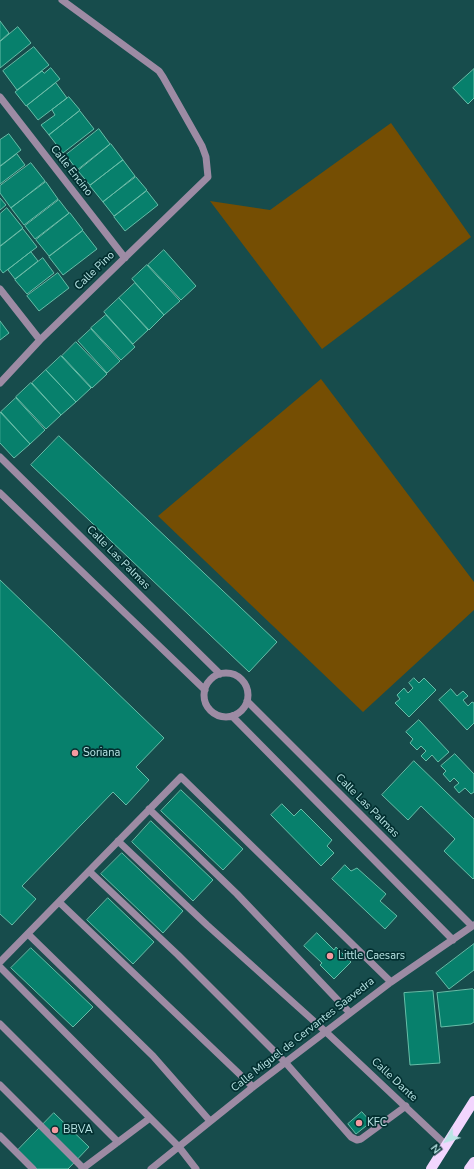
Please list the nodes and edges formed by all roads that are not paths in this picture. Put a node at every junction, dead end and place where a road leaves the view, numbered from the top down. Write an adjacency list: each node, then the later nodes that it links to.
1 (62, 0): 3 (street, Calle Pino)
2 (0, 97): 3 (street, Calle Encino)
3 (125, 258): 5 (street, Calle Pino)
4 (0, 289): 5 (street)
5 (40, 340): 6 (street, Calle Pino)
6 (0, 384)
7 (0, 458): 9 (street, Calle Las Palmas)
8 (0, 493): 10 (street)
9 (220, 674): 10 (street); 11 (street)
10 (205, 690): 12 (street)
11 (247, 701): 12 (street); 17 (street, Calle Las Palmas)
12 (232, 716): 19 (street)
13 (149, 809): 14 (street); 22 (street); 23 (street)
14 (118, 841): 15 (street); 25 (street, Calle Dante)
15 (89, 871): 16 (street); 26 (street)
16 (59, 902): 18 (street); 28 (street)
17 (473, 926): 19 (street, Calle Miguel de Cervantes Saavedra)
18 (28, 934): 20 (street); 32 (street)
19 (453, 940): 22 (street, Calle Miguel de Cervantes Saavedra)
20 (0, 962)
21 (0, 967): 31 (street)
22 (391, 982): 23 (street, Calle Miguel de Cervantes Saavedra)
23 (350, 1013): 25 (street, Calle Miguel de Cervantes Saavedra)
24 (0, 1024): 34 (street)
25 (326, 1032): 26 (street, Calle Miguel de Cervantes Saavedra); 30 (street, Calle Dante)
26 (285, 1062): 28 (street, Calle Miguel de Cervantes Saavedra); 30 (street)
27 (0, 1085): 38 (street)
28 (253, 1087): 32 (street, Calle Miguel de Cervantes Saavedra)
29 (474, 1101): 35 (main road)
30 (406, 1106): 35 (street, Calle Dante)
31 (150, 1118): 34 (street); 36 (street)
32 (210, 1121): 36 (street, Calle Miguel de Cervantes Saavedra)
33 (0, 1136): 39 (street)
34 (118, 1142): 38 (street)
35 (446, 1145): 42 (main road)
36 (179, 1147): 40 (street, Calle Miguel de Cervantes Saavedra); 41 (street)
37 (474, 1162): 43 (main road)
38 (82, 1168)
39 (32, 1169)
40 (151, 1169)
41 (196, 1169)
42 (431, 1169)
43 (469, 1169)

